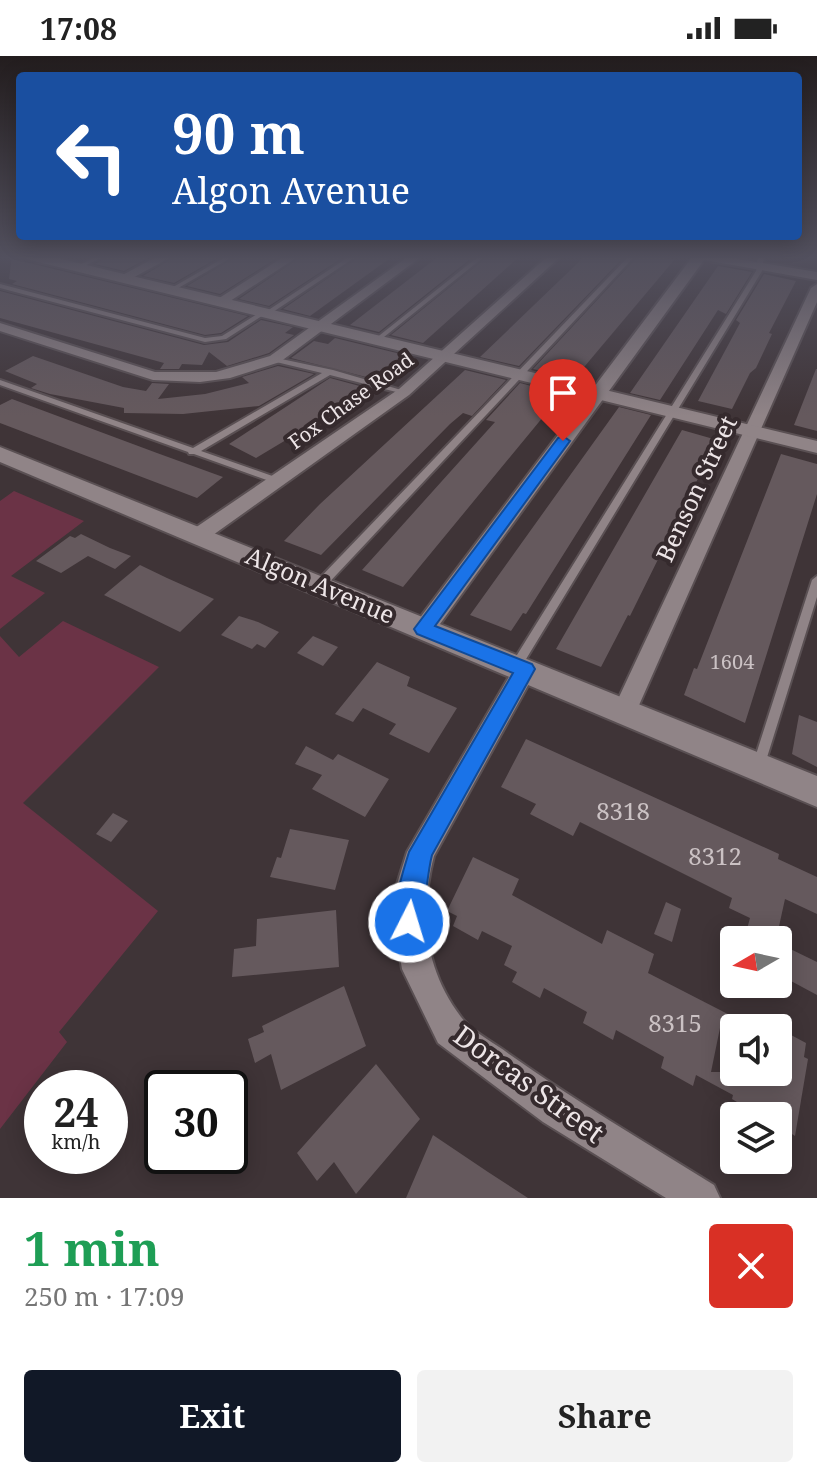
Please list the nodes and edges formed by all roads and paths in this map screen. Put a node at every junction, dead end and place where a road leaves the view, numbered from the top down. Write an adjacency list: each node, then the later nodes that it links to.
1 (88, 309): 11 (lane)
2 (250, 309): 11 (street)
3 (272, 309): 11 (lane)
4 (344, 309): 12 (street)
5 (415, 309): 14 (lane)
6 (496, 309): 15 (street, Fox Chase Road)
7 (581, 309): 18 (lane)
8 (660, 309): 21 (street)
9 (733, 309): 22 (lane)
10 (807, 309): 23 (street, Benson Street)
11 (266, 313): 12 (street)
12 (321, 326): 14 (street); 16 (street)
13 (0, 327): 16 (street)
14 (377, 340): 15 (street)
15 (444, 356): 18 (street); 20 (street, Fox Chase Road)
16 (275, 359): 17 (lane)
17 (330, 372): 20 (lane); 25 (lane)
18 (520, 374): 21 (street); 30 (lane)
19 (0, 382): 25 (lane)
20 (404, 392): 27 (street, Fox Chase Road)
21 (598, 393): 22 (street); 31 (street)
22 (674, 412): 23 (street); 32 (lane)
23 (752, 431): 24 (street); 33 (street, Benson Street)
24 (817, 447)
25 (192, 452): 27 (lane)
26 (0, 454): 28 (street, Algon Avenue)
27 (275, 480): 28 (street, Fox Chase Road)
28 (199, 535): 30 (street, Algon Avenue)
29 (817, 580): 34 (lane)
30 (319, 586): 31 (street, Algon Avenue)
31 (424, 629): 32 (street, Algon Avenue)
32 (521, 668): 33 (street, Algon Avenue); 36 (street, Dorcas Street)
33 (624, 712): 34 (street, Algon Avenue)
34 (758, 767): 35 (street, Algon Avenue)
35 (817, 792)
36 (701, 1198)

